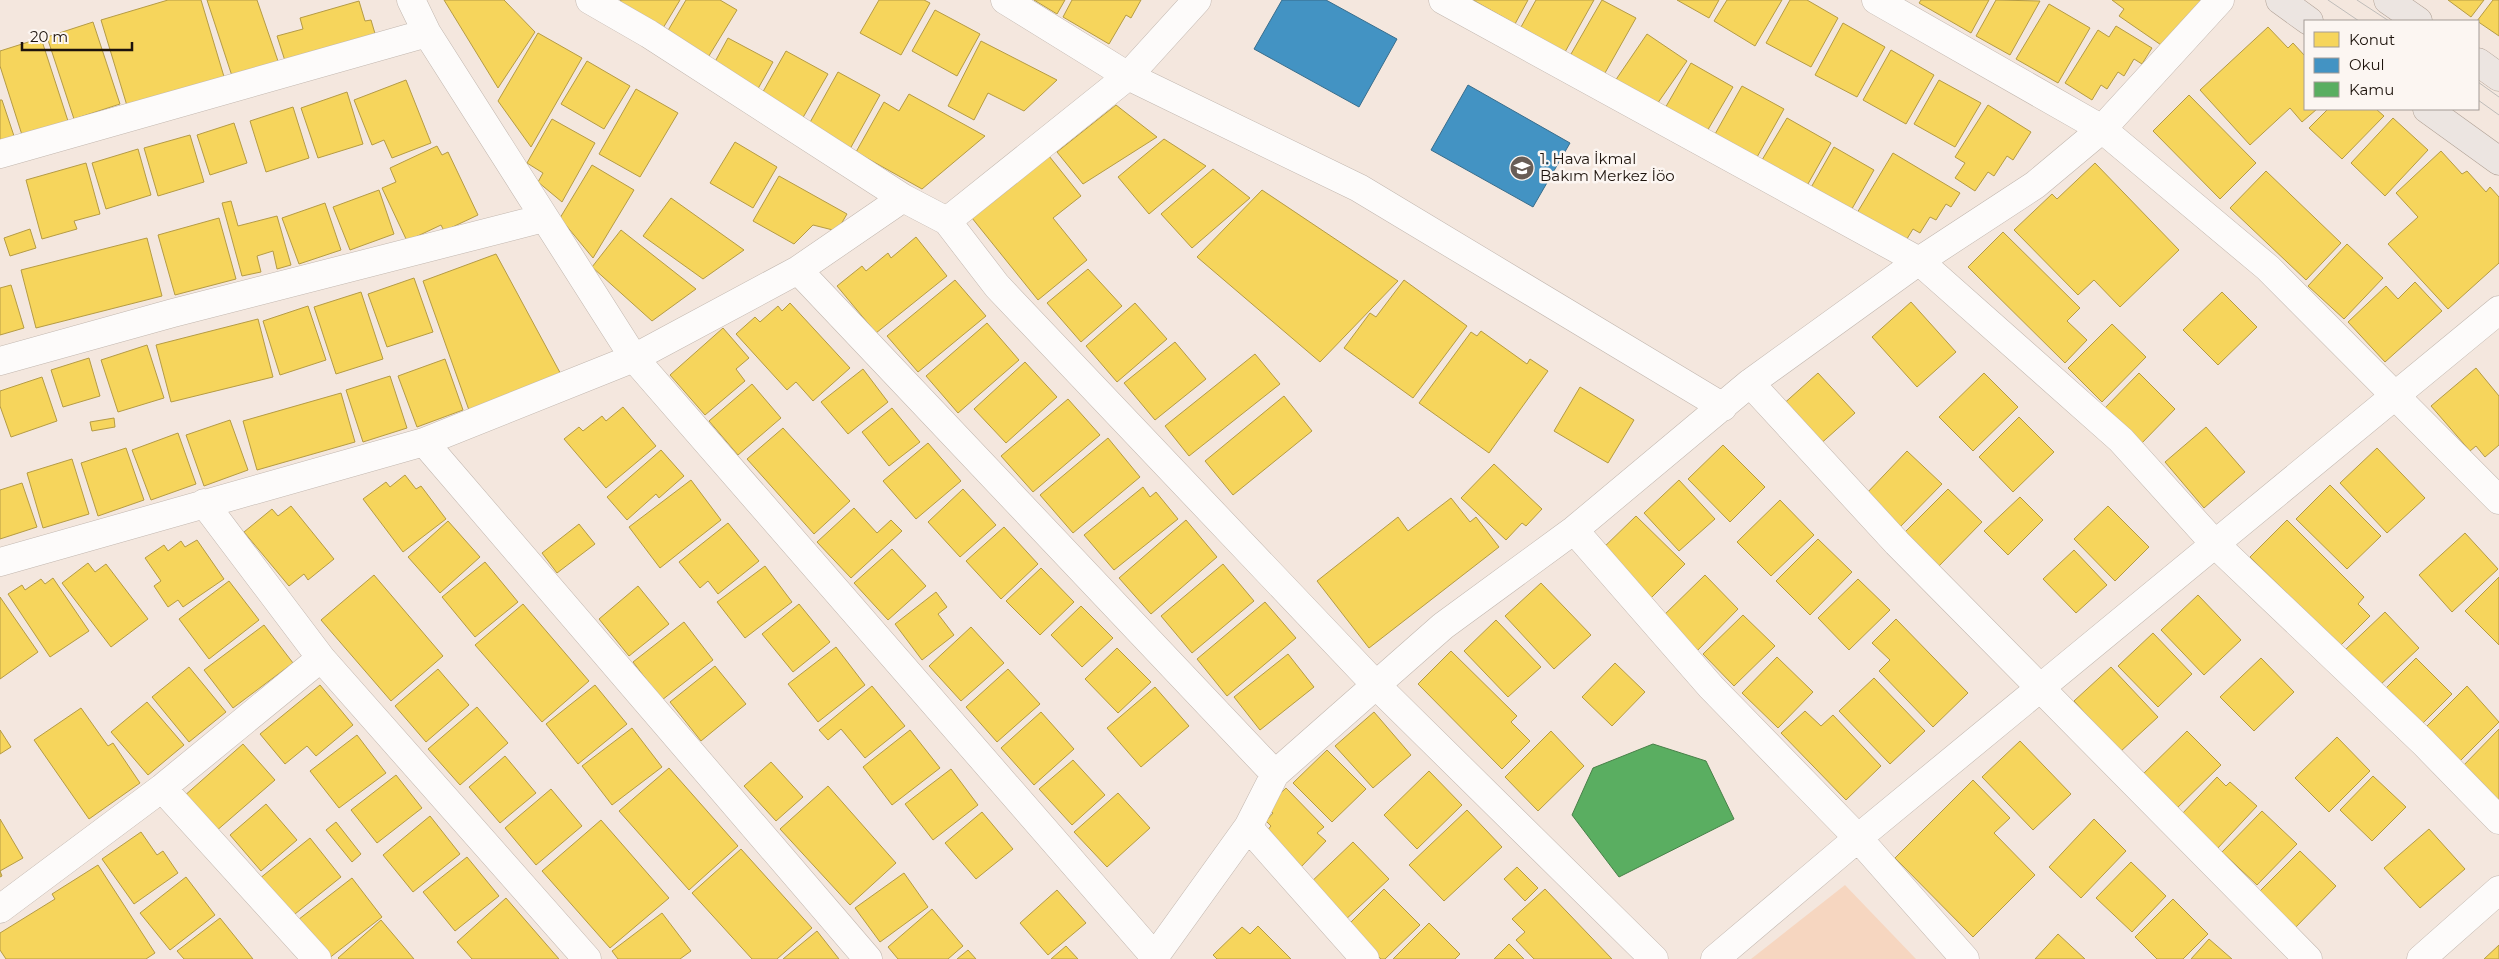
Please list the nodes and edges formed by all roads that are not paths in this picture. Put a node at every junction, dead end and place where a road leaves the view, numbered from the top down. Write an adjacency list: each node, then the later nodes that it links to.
1 (411, 0): 12 (street)
2 (590, 0): 20 (street)
3 (1005, 0): 14 (street)
4 (1197, 0): 14 (street)
5 (1443, 0): 23 (street)
6 (1876, 0): 17 (street)
7 (2220, 0): 17 (street)
8 (2280, 0): 10 (main road)
9 (2388, 0): 11 (main road)
10 (2308, 20)
11 (2417, 20)
12 (427, 32): 18 (street); 21 (street)
13 (2479, 63): 15 (main road)
14 (1128, 76): 22 (street); 30 (street)
15 (2499, 77)
16 (2429, 110): 19 (main road)
17 (2102, 128): 23 (street); 29 (street)
18 (0, 154)
19 (2499, 162)
20 (903, 198): 22 (street); 24 (street)
21 (544, 218): 26 (street); 27 (street)
22 (946, 222): 38 (street)
23 (1919, 261): 28 (street); 35 (street)
24 (798, 270): 26 (street); 40 (street)
25 (2499, 310): 29 (street)
26 (634, 358): 31 (street); 47 (street)
27 (0, 361)
28 (1750, 383): 30 (street); 39 (street)
29 (2395, 394): 32 (street); 35 (street)
30 (1723, 407): 34 (street)
31 (424, 442): 33 (street); 50 (street)
32 (2499, 500)
33 (204, 503): 36 (street); 37 (street)
34 (1574, 530): 38 (street); 44 (street)
35 (2215, 544): 39 (street); 42 (street)
36 (0, 562)
37 (321, 658): 41 (street); 49 (street)
38 (1375, 684): 40 (street); 52 (street)
39 (2040, 689): 44 (street); 55 (street)
40 (1274, 774): 43 (street)
41 (162, 788): 46 (street); 48 (street)
42 (2499, 820)
43 (1248, 827): 47 (street); 51 (street)
44 (1858, 838): 53 (street); 54 (street)
45 (2499, 890): 56 (street)
46 (0, 908)
47 (1154, 958)
48 (317, 959)
49 (587, 959)
50 (868, 959)
51 (1366, 959)
52 (1654, 959)
53 (1715, 959)
54 (1965, 959)
55 (2308, 959)
56 (2421, 959)

